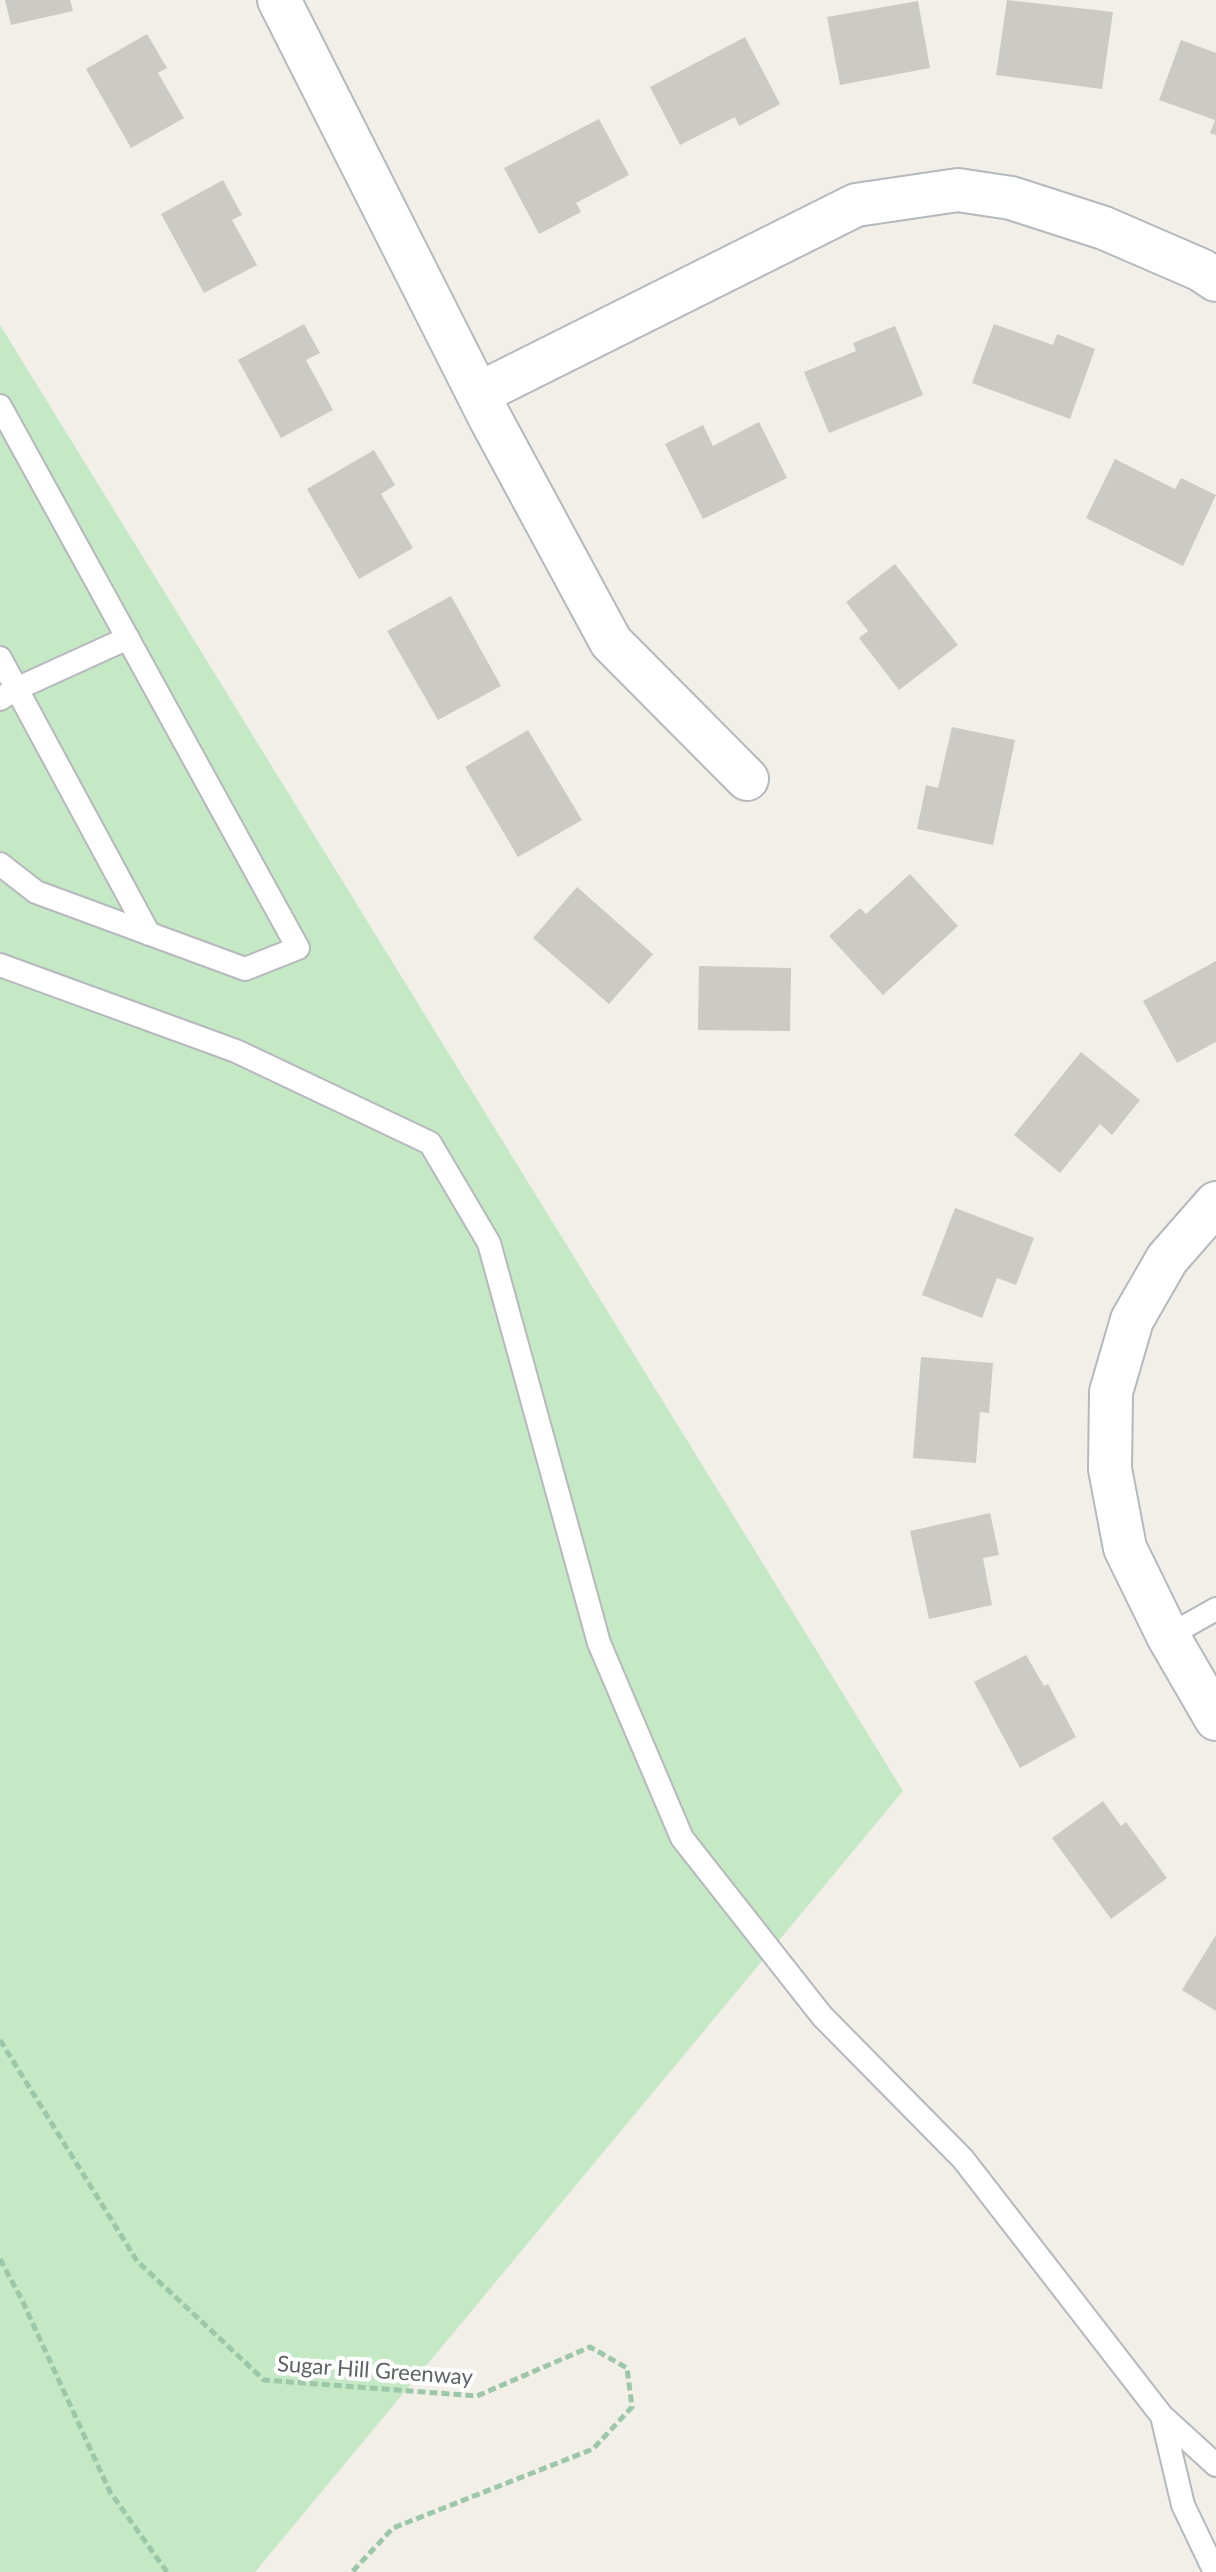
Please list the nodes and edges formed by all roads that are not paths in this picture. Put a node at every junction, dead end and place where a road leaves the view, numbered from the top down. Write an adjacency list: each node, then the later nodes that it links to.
1 (279, 0): 3 (street)
2 (1216, 280): 3 (street)
3 (478, 394): 8 (street)
4 (0, 406): 5 (lane)
5 (128, 638): 7 (lane); 10 (lane)
6 (0, 658): 7 (lane)
7 (8, 694): 10 (lane)
8 (747, 779)
9 (0, 864): 10 (lane)
10 (149, 934)
11 (0, 965): 16 (lane)
12 (1216, 1203): 14 (street)
13 (1216, 1609): 14 (lane)
14 (1168, 1636): 15 (street)
15 (1216, 1719)
16 (1162, 2416): 17 (lane); 18 (lane)
17 (1216, 2465)
18 (1215, 2572)

